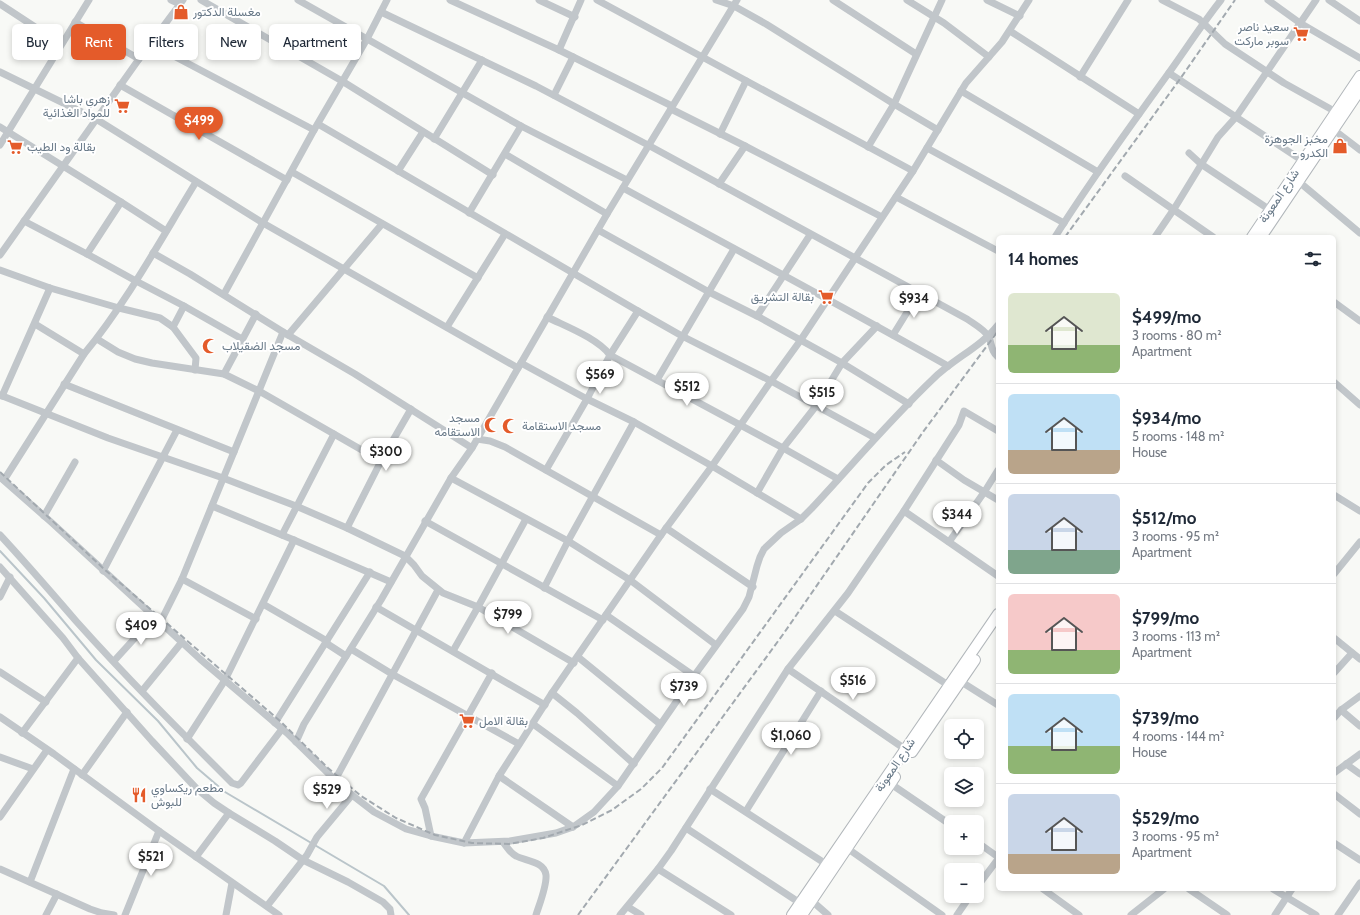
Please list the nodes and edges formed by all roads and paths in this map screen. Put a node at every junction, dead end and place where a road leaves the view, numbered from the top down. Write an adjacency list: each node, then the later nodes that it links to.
1 (89, 0): 30 (street)
2 (171, 0): 22 (street)
3 (201, 0): 54 (street)
4 (298, 0): 36 (street)
5 (387, 0): 25 (street)
6 (450, 0): 38 (street)
7 (539, 0): 27 (street)
8 (581, 0): 27 (street)
9 (597, 0): 43 (street)
10 (716, 0): 23 (street)
11 (833, 0): 39 (street)
12 (907, 0): 28 (street)
13 (942, 0): 28 (street)
14 (987, 0): 26 (street)
15 (1029, 0): 26 (street)
16 (1128, 0): 53 (street)
17 (1162, 0): 31 (street)
18 (1221, 0): 31 (street)
19 (1268, 0): 32 (street)
20 (1316, 0): 32 (street)
21 (1329, 0): 29 (street)
22 (181, 2): 34 (street)
23 (735, 3): 43 (street); 62 (street)
24 (0, 4): 33 (street)
25 (381, 12): 36 (street); 48 (street)
26 (1020, 16): 35 (street)
27 (575, 17): 38 (street)
28 (934, 17): 39 (street); 41 (street)
29 (1360, 21)
30 (75, 22): 37 (street); 40 (street)
31 (1204, 22): 50 (street); 51 (street)
32 (1300, 23): 44 (street); 50 (street)
33 (30, 24)
34 (165, 24)
35 (1010, 31): 41 (street); 53 (street)
36 (367, 39): 54 (street); 60 (street)
37 (63, 41)
38 (559, 50): 42 (street)
39 (916, 54): 62 (street)
40 (134, 55)
41 (989, 56): 59 (street)
42 (573, 57): 61 (street); 63 (street)
43 (702, 57): 55 (street); 63 (street)
44 (1360, 58)
45 (51, 60): 57 (street)
46 (138, 60): 56 (street)
47 (182, 60): 70 (street)
48 (482, 60): 60 (street); 61 (street)
49 (0, 72): 57 (street)
50 (1267, 72): 64 (street); 66 (street)
51 (1169, 73): 65 (street); 66 (street)
52 (1360, 76): 64 (highway, شارع المعونة)
53 (1080, 77): 65 (street)
54 (342, 81): 70 (street); 74 (street)
55 (746, 81): 75 (street); 80 (street)
56 (120, 85): 67 (street); 94 (street)
57 (34, 89): 67 (street); 73 (street)
58 (1360, 90): 72 (highway, شارع المعونة)
59 (961, 91): 71 (street); 91 (street)
60 (463, 92): 68 (street); 76 (street)
61 (554, 95): 78 (street)
62 (894, 104): 71 (street); 80 (street)
63 (671, 108): 75 (street); 78 (street)
64 (1336, 112): 85 (highway, شارع المعونة)
65 (1139, 114): 91 (street)
66 (1236, 117): 85 (street); 86 (street)
67 (96, 119): 87 (street); 96 (street)
68 (521, 126): 84 (street); 95 (street)
69 (0, 127): 73 (street)
70 (316, 127): 88 (street); 90 (street)
71 (938, 130): 81 (street)
72 (1334, 130): 82 (street); 97 (highway, شارع المعونة)
73 (8, 132): 77 (street); 87 (street)
74 (423, 132): 76 (street); 88 (street)
75 (720, 134): 79 (street)
76 (434, 139): 92 (street)
77 (0, 145)
78 (648, 145): 95 (street); 98 (street)
79 (745, 146): 98 (street); 106 (street)
80 (868, 147): 89 (street)
81 (927, 148): 89 (street); 109 (street)
82 (1360, 150)
83 (1189, 153): 86 (street)
84 (505, 154): 92 (street); 105 (street)
85 (1303, 161): 103 (highway, شارع المعونة)
86 (1201, 164): 102 (street); 103 (street)
87 (63, 166): 101 (street); 107 (street)
88 (398, 171): 104 (street)
89 (913, 171): 100 (street)
90 (292, 172): 94 (street); 110 (street)
91 (1098, 172): 109 (street)
92 (493, 175): 104 (street)
93 (1125, 176): 102 (street)
94 (287, 180): 108 (street)
95 (627, 180): 99 (street)
96 (196, 182): 108 (street); 112 (street)
97 (1298, 182): 113 (street); 120 (highway, شارع المعونة)
98 (719, 184): 115 (street)
99 (623, 188): 105 (street); 121 (street)
100 (896, 197): 106 (street); 122 (street)
101 (121, 202): 112 (street); 124 (street)
102 (1174, 209): 117 (street); 118 (street)
103 (1270, 210): 119 (highway, شارع المعونة)
104 (469, 213): 114 (street)
105 (607, 214): 111 (street)
106 (882, 217): 126 (street)
107 (24, 220): 124 (street); 125 (street)
108 (263, 223): 128 (street); 136 (street)
109 (1064, 223): 116 (street)
110 (382, 224): 128 (street); 131 (street)
111 (598, 230): 129 (street); 134 (street)
112 (166, 231): 123 (street)
113 (1360, 233)
114 (505, 234): 129 (street); 131 (street)
115 (810, 235): 126 (street); 130 (street)
116 (1056, 235)
117 (1156, 235)
118 (1210, 235)
119 (1253, 235)
120 (1262, 235)
121 (734, 249): 130 (street); 134 (street)
122 (996, 249)
123 (153, 253): 132 (street); 136 (street)
124 (88, 254): 132 (street)
125 (0, 255)
126 (855, 258): 135 (street); 137 (street)
127 (0, 270): 133 (street)
128 (343, 270): 150 (street); 151 (street)
129 (574, 272): 141 (street); 144 (street)
130 (783, 275): 137 (street); 143 (street)
131 (478, 278): 150 (street)
132 (136, 281): 139 (street); 140 (street)
133 (50, 288): 140 (street); 146 (street)
134 (709, 292): 143 (street); 153 (street)
135 (919, 293): 152 (street); 154 (street)
136 (224, 294): 142 (street)
137 (829, 299): 147 (street); 157 (street)
138 (1336, 303): 145 (street)
139 (184, 306): 149 (street); 156 (street)
140 (119, 308): 149 (street); 155 (street)
141 (638, 311): 153 (street); 159 (street)
142 (256, 314): 151 (street); 156 (street)
143 (757, 316): 157 (street)
144 (547, 317): 159 (street); 162 (street)
145 (1360, 321)
146 (35, 324): 158 (street); 171 (street)
147 (877, 326): 152 (street); 161 (street)
148 (996, 326): 154 (street)
149 (172, 327): 164 (street)
150 (447, 327): 162 (street)
151 (286, 334): 170 (street); 176 (street)
152 (893, 335): 163 (street)
153 (682, 336): 166 (street); 167 (street)
154 (988, 336): 160 (street); 163 (street)
155 (97, 339): 158 (street); 164 (street)
156 (242, 339): 165 (street)
157 (800, 341): 161 (street); 167 (street)
158 (84, 354): 168 (street)
159 (610, 355): 166 (street); 172 (street)
160 (996, 355)
161 (842, 363): 173 (street); 175 (street)
162 (520, 365): 172 (street); 184 (street)
163 (948, 366): 173 (street)
164 (195, 370): 165 (street)
165 (224, 374): 170 (street)
166 (657, 380): 179 (street)
167 (771, 381): 175 (street); 179 (street)
168 (64, 384): 177 (street); 180 (street)
169 (1336, 384): 174 (street)
170 (259, 391): 182 (street); 187 (street)
171 (1, 396): 177 (street)
172 (588, 399): 178 (street); 193 (street)
173 (909, 404): 183 (street)
174 (1360, 405)
175 (816, 406): 183 (street); 186 (street)
176 (411, 409): 185 (street); 190 (street)
177 (46, 414): 188 (street); 195 (street)
178 (634, 422): 192 (street); 201 (street)
179 (740, 425): 186 (street); 192 (street)
180 (177, 430): 187 (street); 188 (street)
181 (996, 431): 189 (street)
182 (334, 434): 190 (street); 205 (street)
183 (875, 438): 198 (street)
184 (477, 439): 185 (street); 193 (street)
185 (472, 448): 197 (street)
186 (783, 448): 198 (street); 200 (street)
187 (234, 452): 196 (street)
188 (164, 457): 196 (street); 224 (street)
189 (936, 460): 199 (street); 206 (street)
190 (381, 461): 212 (street)
191 (76, 462): 208 (street)
192 (712, 466): 200 (street); 213 (street)
193 (546, 470): 201 (street)
194 (996, 473): 199 (street)
195 (2, 478): 208 (street)
196 (223, 478): 204 (street); 205 (street)
197 (451, 478): 209 (street); 211 (street)
198 (838, 479): 210 (street)
199 (985, 491): 203 (street); 219 (street)
200 (756, 493): 210 (street)
201 (592, 496): 216 (street); 218 (street)
202 (1336, 496): 207 (street)
203 (996, 499)
204 (212, 506): 215 (street); 229 (street)
205 (296, 506): 212 (street); 215 (street)
206 (904, 511): 219 (street); 239 (street)
207 (1360, 511)
208 (44, 516): 224 (street)
209 (526, 519): 218 (street); 222 (street)
210 (801, 520): 232 (street)
211 (425, 521): 221 (street); 222 (street)
212 (347, 528): 221 (street)
213 (666, 528): 216 (street); 232 (street)
214 (0, 535): 258 (street)
215 (282, 535): 217 (street)
216 (661, 535): 230 (street)
217 (294, 540): 225 (street); 236 (street)
218 (568, 541): 230 (street); 233 (street)
219 (949, 542): 227 (street)
220 (1360, 542): 226 (street)
221 (405, 556): 231 (street); 234 (street)
222 (502, 564): 233 (street); 238 (street)
223 (0, 566): 228 (street)
224 (103, 571): 240 (street)
225 (370, 572): 231 (street); 249 (street)
226 (1336, 572)
227 (996, 575)
228 (10, 577): 235 (street); 255 (street)
229 (182, 579): 243 (street); 244 (street)
230 (630, 580): 241 (street); 250 (street)
231 (391, 582): 237 (street)
232 (752, 587): 250 (street)
233 (544, 588): 241 (street)
234 (438, 590): 238 (street); 246 (street)
235 (0, 597)
236 (263, 604): 243 (street); 249 (street)
237 (376, 607): 246 (street); 251 (street)
238 (478, 607): 252 (street); 257 (street)
239 (835, 611): 259 (street); 267 (street)
240 (154, 617): 244 (street); 258 (street)
241 (604, 617): 257 (street); 264 (street)
242 (996, 617): 267 (highway, شارع المعونة)
243 (256, 619): 265 (street)
244 (160, 623): 248 (street)
245 (996, 629): 266 (highway, شارع المعونة)
246 (416, 631): 252 (street); 262 (street)
247 (1336, 640): 253 (street)
248 (182, 642): 265 (street); 268 (street)
249 (326, 642): 254 (street); 280 (street)
250 (716, 645): 264 (street)
251 (351, 649): 254 (street); 262 (street)
252 (453, 651): 263 (street)
253 (1352, 653): 256 (street); 260 (street)
254 (346, 656): 287 (street)
255 (78, 658): 272 (street); 276 (street)
256 (1360, 659)
257 (576, 660): 270 (street); 282 (street)
258 (114, 661): 268 (street)
259 (788, 669): 269 (street); 304 (street)
260 (1336, 671)
261 (0, 672): 272 (street)
262 (392, 674): 277 (street); 301 (street)
263 (492, 674): 274 (street); 277 (street)
264 (694, 676): 282 (street)
265 (225, 680): 280 (street); 286 (street)
266 (960, 681): 273 (street); 302 (highway, شارع المعونة)
267 (948, 685): 289 (highway, شارع المعونة)
268 (142, 691): 286 (street)
269 (821, 691): 289 (street); 307 (street)
270 (552, 693): 274 (street); 293 (street)
271 (1360, 696): 275 (street)
272 (46, 702): 285 (street)
273 (996, 704)
274 (545, 705): 281 (street)
275 (1341, 710): 278 (street); 283 (street)
276 (127, 712): 299 (street); 308 (street)
277 (468, 716): 288 (street); 315 (street)
278 (1336, 716)
279 (0, 718): 285 (street)
280 (275, 723): 284 (street)
281 (533, 724): 288 (street); 303 (street)
282 (660, 724): 293 (street)
283 (1360, 726)
284 (282, 729): 286 (street); 287 (street)
285 (22, 733): 290 (street)
286 (187, 739)
287 (296, 742): 301 (street)
288 (519, 744): 300 (street)
289 (905, 749): 319 (highway, شارع المعونة)
290 (47, 750): 295 (street); 296 (street)
291 (1360, 754): 294 (street)
292 (0, 757): 295 (street)
293 (634, 764): 303 (street)
294 (1346, 764): 297 (street); 298 (street)
295 (33, 769): 310 (street)
296 (74, 769): 299 (street); 330 (street)
297 (1336, 771)
298 (1360, 774)
299 (82, 775): 314 (street)
300 (499, 776): 312 (street); 317 (street)
301 (334, 780): 305 (street)
302 (891, 784): 311 (street); 319 (highway, شارع المعونة)
303 (618, 786): 312 (street)
304 (710, 789): 307 (street); 313 (street)
305 (352, 795): 315 (street); 323 (street)
306 (1336, 796): 309 (street)
307 (746, 811): 326 (street)
308 (229, 813): 322 (street); 323 (street)
309 (1360, 814)
310 (0, 817)
311 (944, 820)
312 (573, 827): 316 (street)
313 (686, 828): 328 (street); 341 (street)
314 (159, 831): 322 (street); 347 (street)
315 (431, 836): 317 (street)
316 (503, 842): 317 (street); 351 (street)
317 (464, 843)
318 (1336, 844): 324 (street)
319 (844, 846): 326 (highway, شارع المعونة); 340 (highway, شارع المعونة); 358 (street)
320 (984, 847): 321 (street)
321 (996, 856)
322 (196, 857): 331 (street)
323 (305, 858): 343 (street); 350 (street)
324 (1360, 860)
325 (996, 861): 329 (street)
326 (826, 864): 341 (highway, شارع المعونة)
327 (0, 869): 330 (street)
328 (658, 869): 344 (street); 354 (street)
329 (984, 877)
330 (30, 882): 338 (street)
331 (232, 883): 343 (street); 348 (street)
332 (1360, 883): 365 (street)
333 (1046, 891): 360 (street)
334 (1161, 891): 361 (street)
335 (1193, 891): 362 (street)
336 (1277, 891): 339 (street)
337 (1291, 891): 339 (street)
338 (57, 894): 345 (street); 346 (street)
339 (1288, 897): 363 (street); 364 (street)
340 (812, 901): 356 (highway, شارع المعونة); 357 (street)
341 (800, 903): 355 (highway, شارع المعونة)
342 (965, 903): 359 (street)
343 (267, 906): 349 (street)
344 (628, 906): 352 (street); 353 (street)
345 (46, 915)
346 (114, 915)
347 (125, 915)
348 (226, 915)
349 (279, 915)
350 (391, 915)
351 (536, 915)
352 (620, 915)
353 (641, 915)
354 (731, 915)
355 (792, 915)
356 (802, 915)
357 (828, 915)
358 (942, 915)
359 (957, 915)
360 (1079, 915)
361 (1131, 915)
362 (1227, 915)
363 (1275, 915)
364 (1316, 915)
365 (1338, 915)

